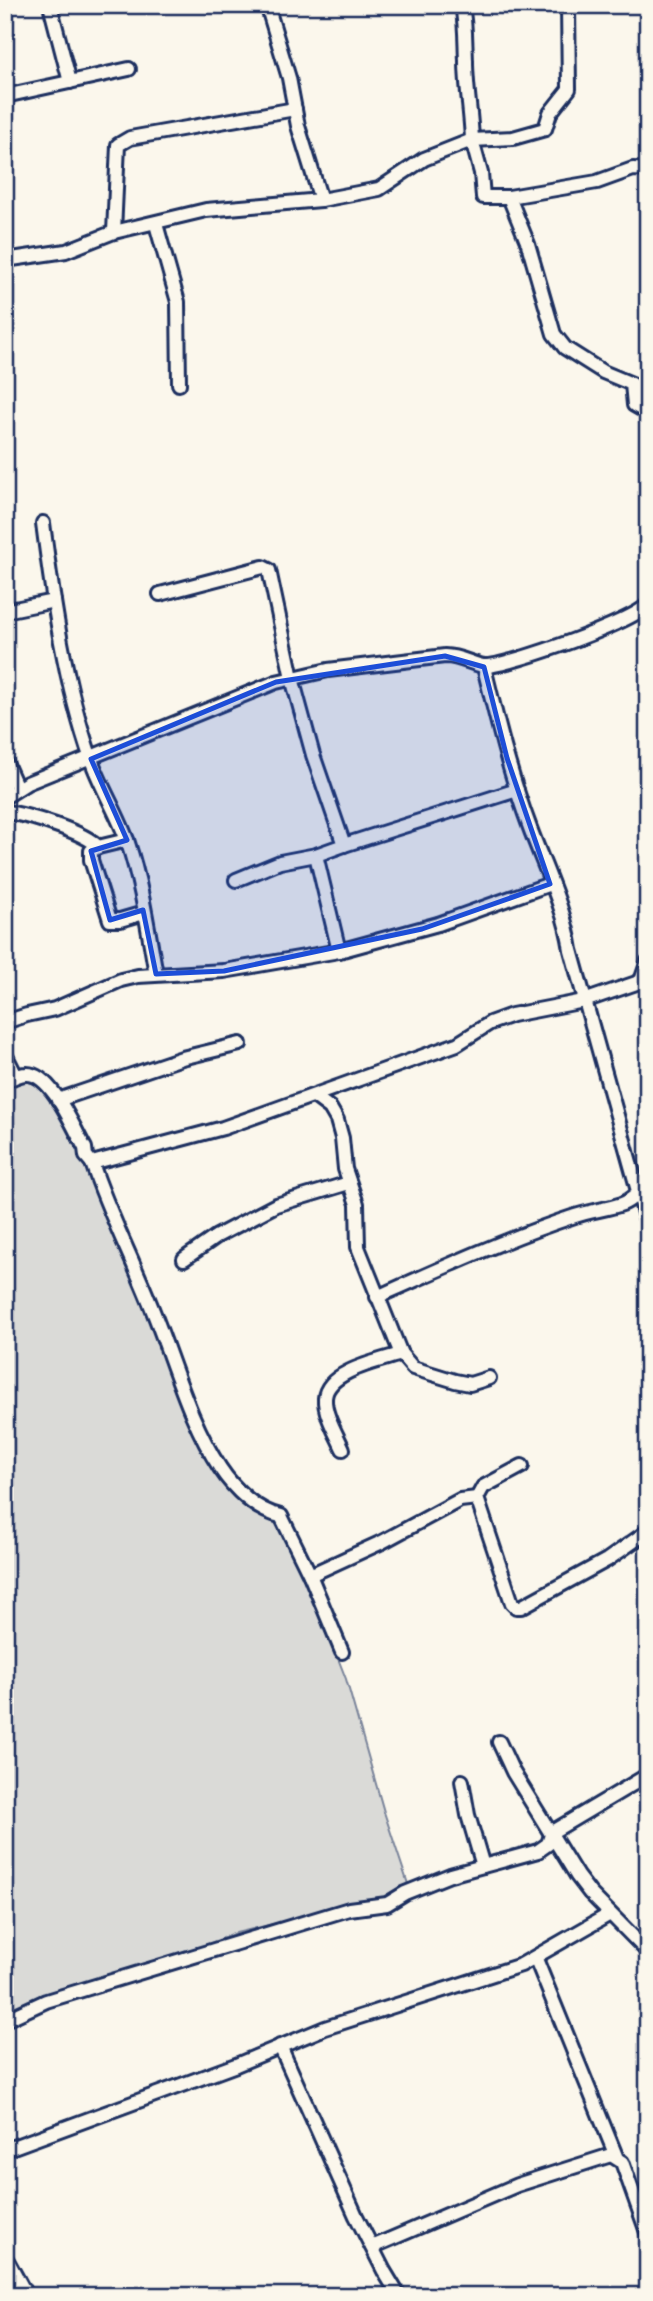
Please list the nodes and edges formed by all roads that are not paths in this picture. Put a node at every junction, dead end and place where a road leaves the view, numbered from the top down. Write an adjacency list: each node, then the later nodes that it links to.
1 (50, 5): 6 (street)
2 (267, 5): 8 (street)
3 (462, 5): 9 (street)
4 (568, 5): 9 (street)
5 (129, 69): 6 (street)
6 (70, 82): 7 (street)
7 (5, 96)
8 (295, 108): 12 (street); 14 (street)
9 (472, 139): 11 (street); 12 (street)
10 (648, 170): 11 (street)
11 (509, 197): 17 (street)
12 (321, 200): 13 (street)
13 (156, 224): 14 (street); 16 (street)
14 (114, 232): 15 (street)
15 (7, 258)
16 (179, 384)
17 (648, 413)
18 (43, 523): 20 (street)
19 (160, 594): 24 (street)
20 (54, 601): 22 (street); 25 (street)
21 (647, 608): 23 (street)
22 (5, 611)
23 (484, 667): 24 (street); 28 (street)
24 (292, 678): 25 (street); 32 (street)
25 (91, 759): 27 (street); 31 (street)
26 (5, 761): 27 (street)
27 (17, 788): 29 (street)
28 (517, 790): 32 (street); 36 (street)
29 (5, 797)
30 (5, 812): 33 (street)
31 (127, 839): 33 (street); 37 (street)
32 (344, 845): 34 (street)
33 (98, 847): 37 (street)
34 (316, 855): 35 (street); 38 (street)
35 (236, 880)
36 (550, 884): 38 (street); 42 (street)
37 (144, 913): 40 (street)
38 (339, 951): 40 (street)
39 (648, 961): 41 (street)
40 (156, 974): 43 (street)
41 (644, 980): 42 (street)
42 (584, 1001): 47 (street); 51 (street)
43 (5, 1022)
44 (240, 1044): 48 (street)
45 (5, 1054): 46 (street)
46 (11, 1079): 48 (street)
47 (314, 1096): 49 (street); 50 (street)
48 (58, 1100): 49 (street)
49 (92, 1163): 61 (street)
50 (349, 1183): 53 (street); 54 (street)
51 (642, 1189): 52 (street); 54 (street)
52 (648, 1227)
53 (184, 1259)
54 (377, 1297): 55 (street)
55 (401, 1354): 56 (street); 57 (street)
56 (489, 1378)
57 (343, 1449)
58 (522, 1466): 59 (street)
59 (477, 1498): 60 (street); 61 (street)
60 (648, 1531)
61 (310, 1575): 62 (street)
62 (342, 1651)
63 (499, 1742): 66 (street)
64 (648, 1775): 66 (street)
65 (462, 1781): 67 (street)
66 (552, 1832): 67 (street); 68 (street)
67 (483, 1866): 71 (street)
68 (610, 1914): 69 (street); 70 (street)
69 (648, 1952)
70 (536, 1959): 72 (street); 74 (street)
71 (5, 2020)
72 (280, 2046): 73 (street); 78 (street)
73 (5, 2150)
74 (616, 2156): 76 (street); 78 (street)
75 (648, 2187): 76 (street)
76 (635, 2193): 77 (street)
77 (648, 2235)
78 (372, 2247): 81 (street)
79 (5, 2263): 80 (highway)
80 (23, 2296)
81 (399, 2296)

